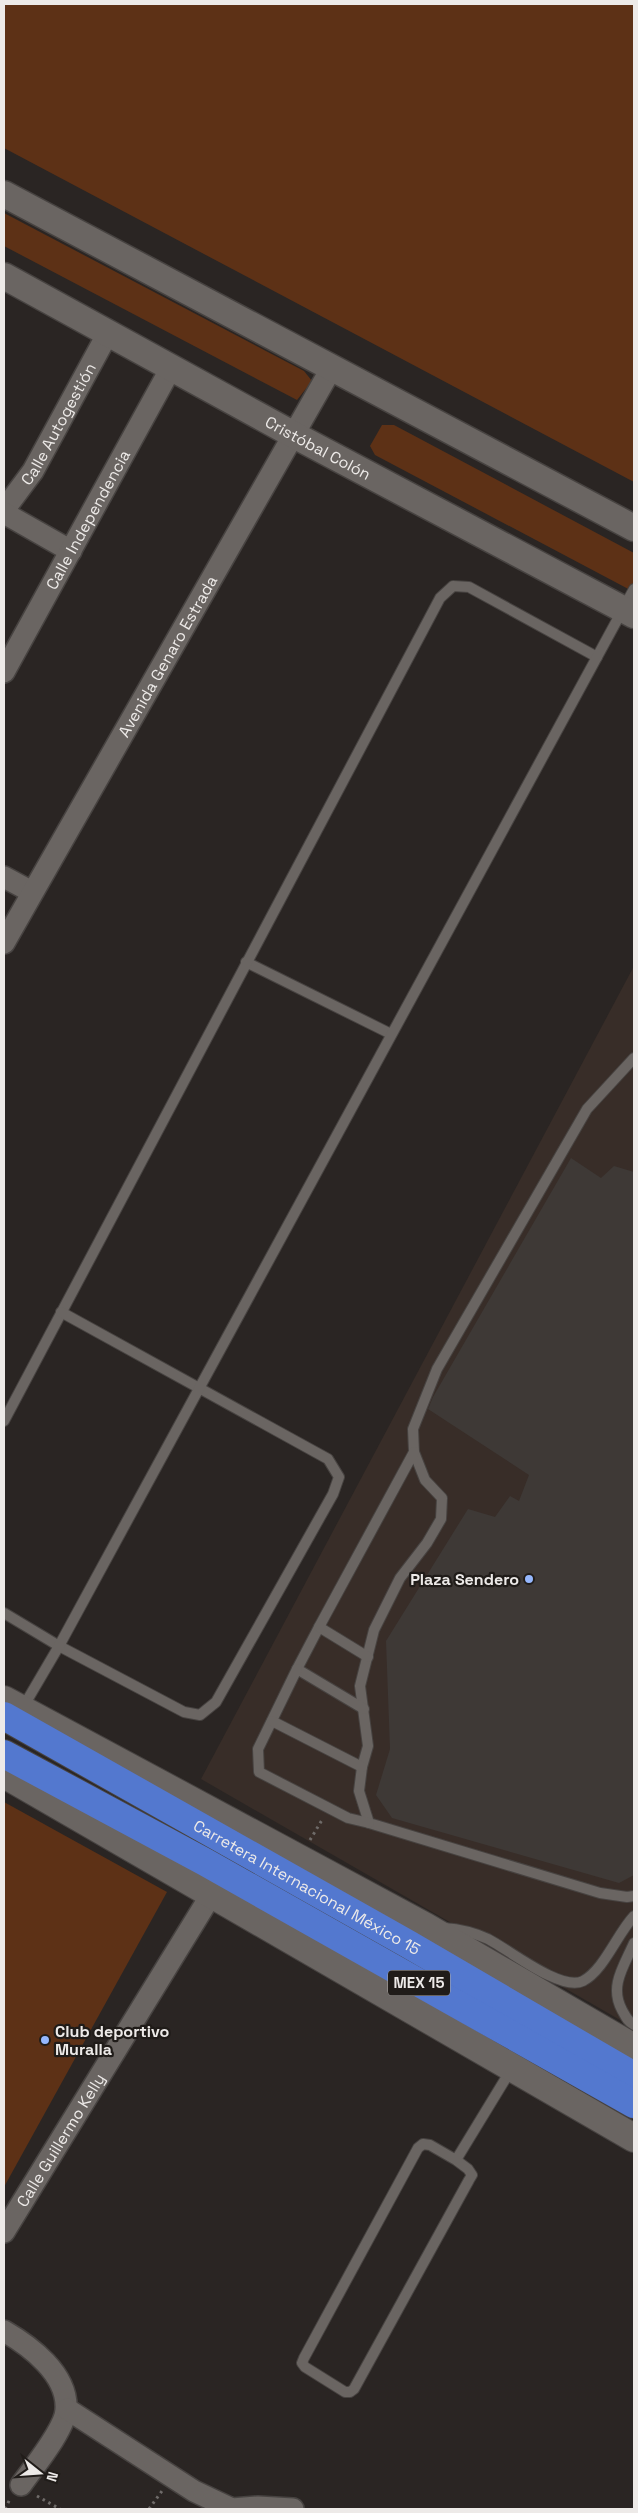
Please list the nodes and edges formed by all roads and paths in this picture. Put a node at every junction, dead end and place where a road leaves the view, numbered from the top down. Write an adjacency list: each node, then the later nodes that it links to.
1 (4, 194): 5 (street)
2 (4, 276): 3 (street, Cristóbal Colón)
3 (108, 333): 4 (street, Cristóbal Colón); 7 (street, Calle Autogestión)
4 (172, 366): 6 (street, Cristóbal Colón); 9 (street, Calle Independencia)
5 (330, 368): 6 (street, Avenida Genaro Estrada); 8 (street)
6 (294, 435): 10 (street, Cristóbal Colón); 14 (street, Avenida Genaro Estrada)
7 (4, 512): 9 (street)
8 (634, 528)
9 (71, 551): 12 (street, Calle Independencia)
10 (631, 605): 11 (lane)
11 (597, 657): 16 (lane); 17 (lane)
12 (4, 672)
13 (4, 877): 14 (street)
14 (32, 892): 15 (street, Avenida Genaro Estrada)
15 (4, 943)
16 (246, 962): 17 (lane); 19 (lane)
17 (391, 1034): 20 (lane)
18 (634, 1058): 22 (lane)
19 (61, 1312): 20 (lane); 21 (lane)
20 (200, 1387): 25 (lane); 25 (lane)
21 (4, 1421)
22 (414, 1452): 24 (lane); 26 (lane)
23 (4, 1612): 25 (lane)
24 (318, 1627): 26 (lane); 27 (lane)
25 (59, 1646): 28 (lane)
26 (368, 1657): 29 (lane)
27 (297, 1669): 29 (lane); 30 (lane)
28 (10, 1709): 36 (main road); 45 (highway, Carretera Internacional México 15 / MEX 15)
29 (364, 1709): 32 (lane)
30 (272, 1721): 32 (lane); 34 (lane)
31 (4, 1754): 46 (highway, Carretera Internacional México 15 / MEX 15)
32 (362, 1767): 35 (lane)
33 (4, 1774): 37 (main road)
34 (329, 1809): 35 (lane); 36 (path)
35 (368, 1823): 38 (lane)
36 (298, 1859): 40 (main road)
37 (210, 1895): 44 (main road); 49 (street, Calle Guillermo Kelly)
38 (634, 1896)
39 (634, 1916): 40 (lane)
40 (426, 1927): 43 (main road)
41 (634, 1943): 42 (lane)
42 (634, 2025)
43 (634, 2048)
44 (512, 2068): 47 (main road); 48 (lane)
45 (634, 2076)
46 (634, 2104)
47 (634, 2138)
48 (456, 2160): 48 (lane)
49 (4, 2232)
50 (4, 2331): 51 (street)
51 (66, 2409): 52 (street); 55 (street)
52 (21, 2485)
53 (163, 2489): 54 (path)
54 (150, 2509)
55 (293, 2509)

